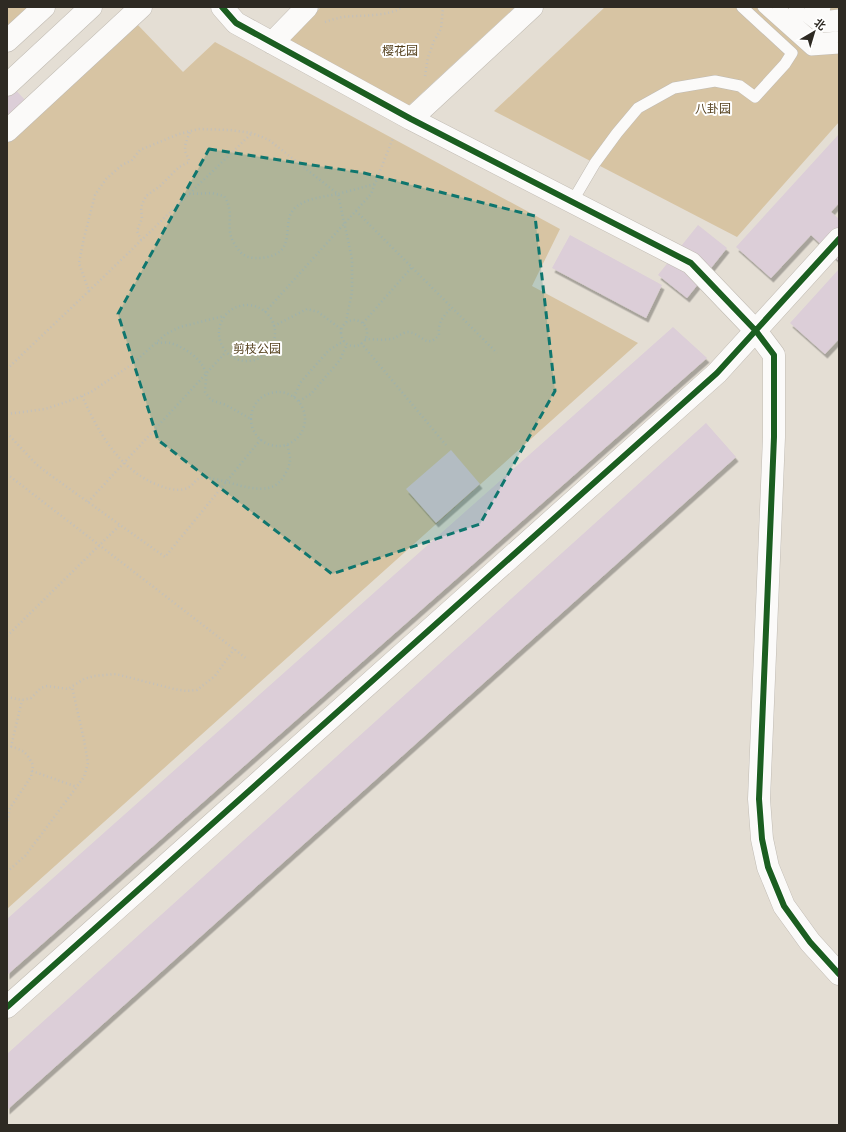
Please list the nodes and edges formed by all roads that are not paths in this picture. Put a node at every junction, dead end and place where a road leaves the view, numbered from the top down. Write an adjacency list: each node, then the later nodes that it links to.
1 (44, 7): 19 (street)
2 (91, 7): 23 (street)
3 (141, 7): 25 (street)
4 (222, 7): 20 (street)
5 (532, 7): 24 (street)
6 (742, 7): 16 (lane)
7 (763, 7): 14 (lane)
8 (778, 7): 18 (lane)
9 (794, 7): 13 (lane)
10 (810, 7): 13 (lane)
11 (313, 15): 20 (street)
12 (839, 15): 13 (lane)
13 (822, 17): 15 (lane); 18 (lane)
14 (784, 26): 16 (lane); 22 (lane)
15 (839, 26)
16 (775, 37): 26 (lane)
17 (839, 37): 18 (lane)
18 (815, 39): 22 (lane)
19 (7, 42)
20 (272, 43): 24 (street)
21 (839, 48): 22 (lane)
22 (811, 50)
23 (7, 85)
24 (411, 119): 26 (street)
25 (7, 131)
26 (572, 202): 28 (street)
27 (839, 239): 28 (street)
28 (756, 331): 29 (street); 30 (street)
29 (839, 974)
30 (7, 1007)

